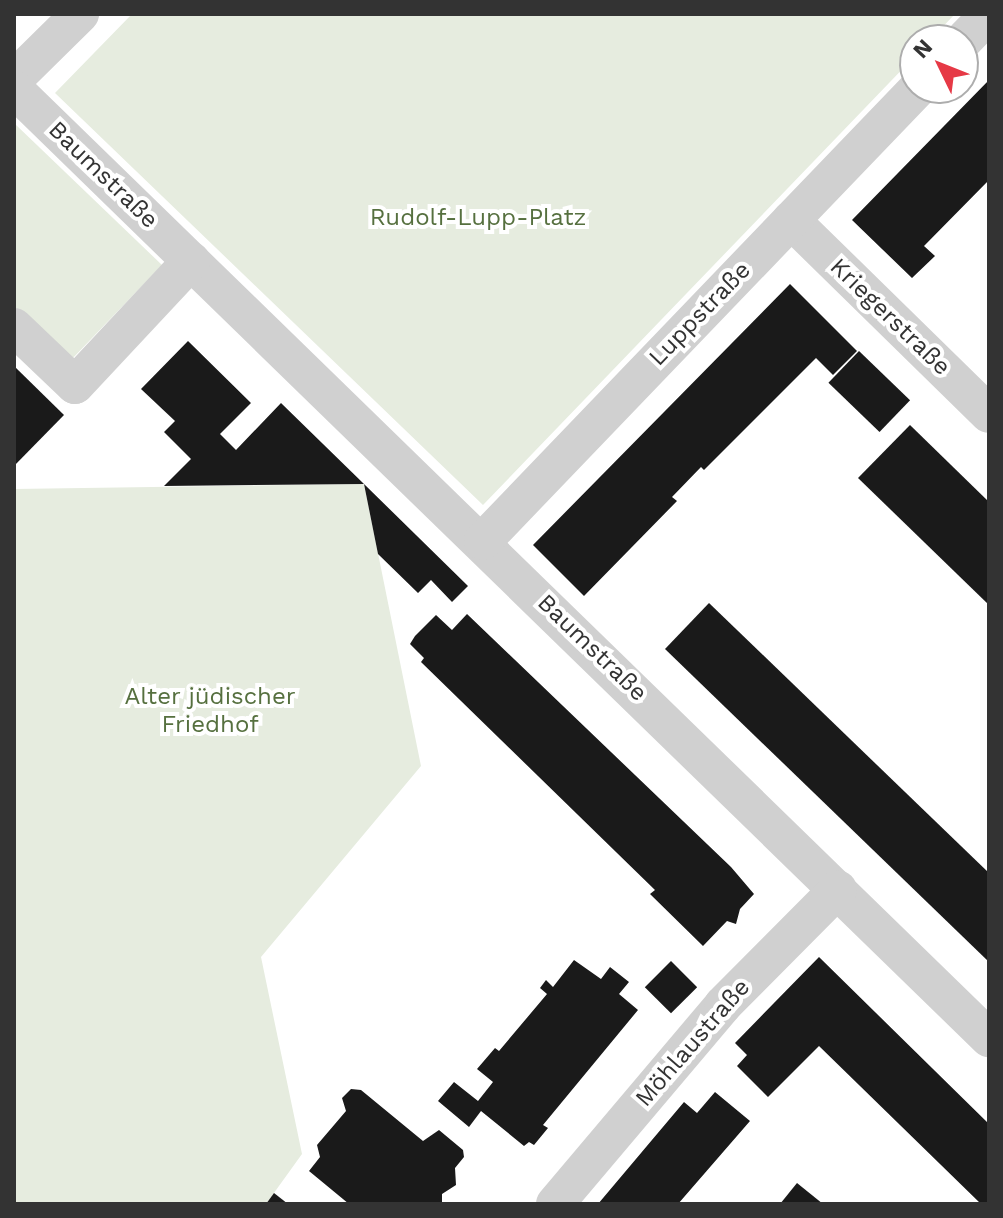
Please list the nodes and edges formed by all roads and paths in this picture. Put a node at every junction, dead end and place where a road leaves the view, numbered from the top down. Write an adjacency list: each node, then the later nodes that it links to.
1 (80, 14): 2 (street)
2 (14, 79)
3 (14, 89): 6 (street, Baumstraße)
4 (903, 104): 5 (street, Luppstraße)
5 (791, 220): 8 (street, Kriegerstraße); 9 (street, Luppstraße)
6 (191, 261): 7 (street); 9 (street, Baumstraße)
7 (14, 327)
8 (989, 414)
9 (483, 541): 10 (street, Baumstraße)
10 (838, 889): 11 (street, Baumstraße); 12 (street, Möhlaustraße)
11 (989, 1038)
12 (555, 1204)

